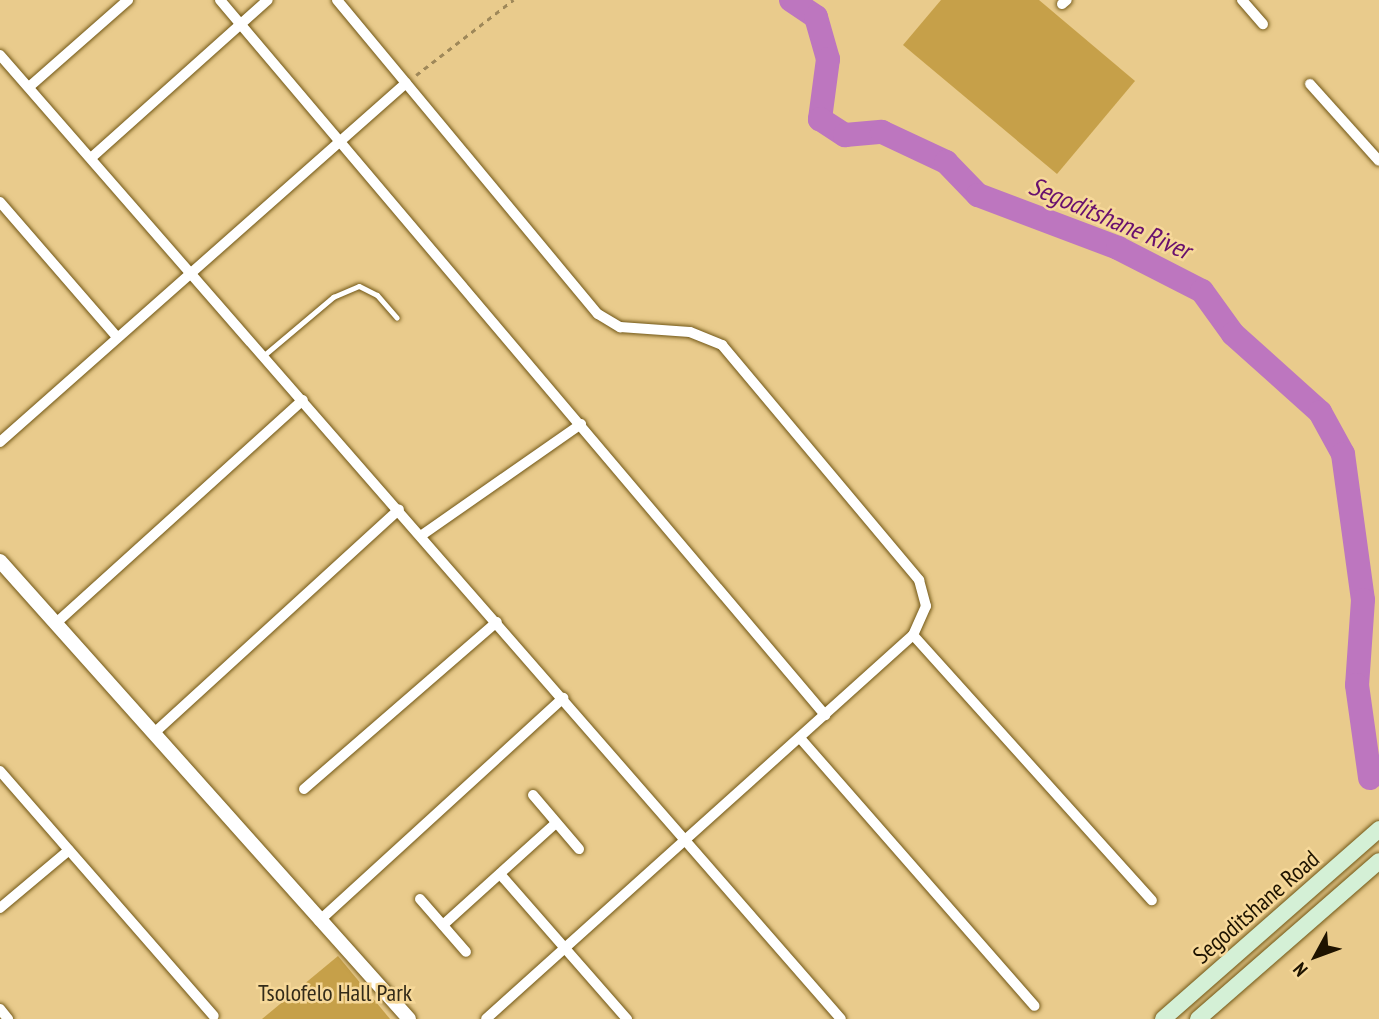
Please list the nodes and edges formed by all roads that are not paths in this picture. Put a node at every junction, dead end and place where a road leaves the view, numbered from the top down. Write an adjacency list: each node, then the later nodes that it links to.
1 (128, 0): 11 (street)
2 (220, 0): 6 (street)
3 (268, 0): 6 (street)
4 (337, 0): 9 (street)
5 (1242, 0): 7 (street)
6 (242, 23): 12 (street); 13 (street)
7 (1263, 24)
8 (0, 54): 11 (street)
9 (405, 83): 12 (street); 28 (street)
10 (1310, 84): 14 (street)
11 (29, 87): 13 (street)
12 (342, 139): 16 (street); 21 (street)
13 (92, 158): 16 (street)
14 (1379, 161)
15 (0, 202): 18 (street)
16 (191, 271): 18 (street); 19 (street)
17 (397, 318): 19 (lane)
18 (117, 337): 22 (street)
19 (262, 356): 20 (street)
20 (303, 400): 23 (street); 27 (street)
21 (581, 424): 24 (street); 30 (street)
22 (0, 442)
23 (399, 509): 24 (street); 31 (street)
24 (422, 535): 26 (street)
25 (0, 561): 27 (street)
26 (497, 622): 29 (street); 34 (street)
27 (55, 624): 31 (street)
28 (913, 635): 30 (street); 44 (street)
29 (563, 698): 38 (street); 46 (street)
30 (825, 715): 32 (street)
31 (153, 734): 46 (street)
32 (800, 738): 38 (street); 50 (street)
33 (0, 771): 40 (street)
34 (304, 789)
35 (533, 795): 36 (street)
36 (556, 823): 39 (street); 42 (street)
37 (1379, 829): 58 (main road, Segoditshane Road)
38 (685, 839): 48 (street); 57 (street)
39 (579, 849)
40 (69, 850): 45 (street); 52 (street)
41 (1379, 861): 59 (main road, Segoditshane Road)
42 (500, 873): 47 (street); 48 (street)
43 (420, 900): 47 (street)
44 (1152, 900)
45 (0, 908)
46 (319, 921): 54 (street)
47 (443, 925): 49 (street)
48 (565, 948): 55 (street); 56 (street)
49 (466, 953)
50 (1035, 1006)
51 (0, 1009): 53 (street)
52 (214, 1016)
53 (8, 1019)
54 (409, 1019)
55 (486, 1019)
56 (627, 1019)
57 (841, 1019)
58 (1163, 1019)
59 (1198, 1019)

